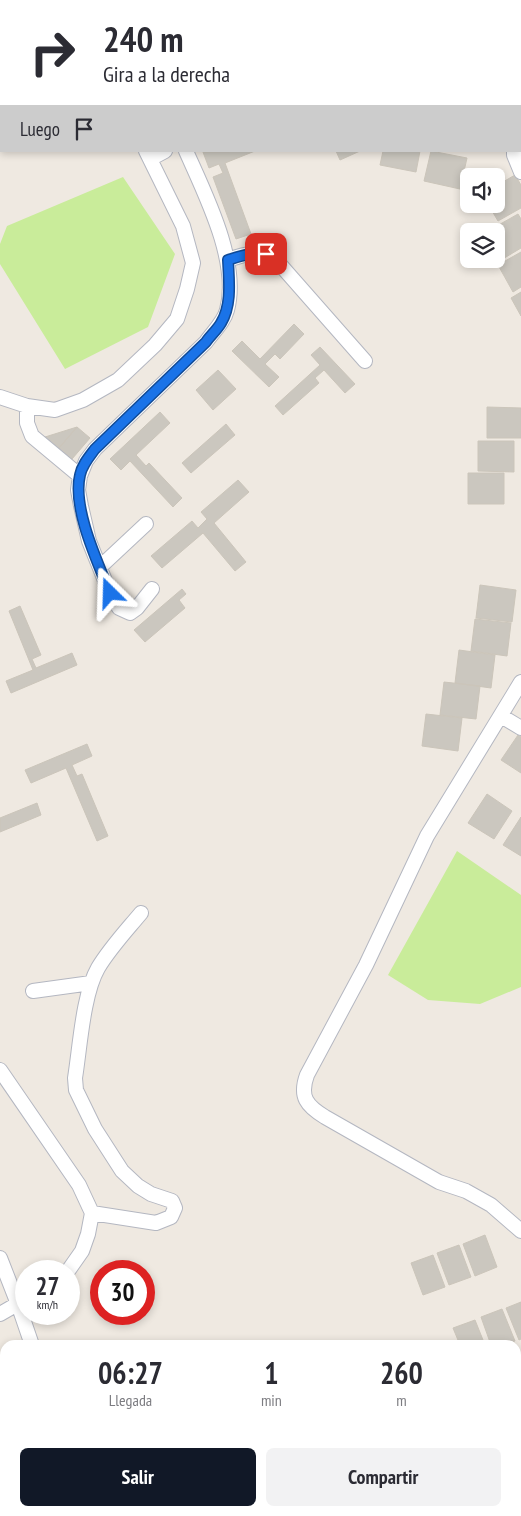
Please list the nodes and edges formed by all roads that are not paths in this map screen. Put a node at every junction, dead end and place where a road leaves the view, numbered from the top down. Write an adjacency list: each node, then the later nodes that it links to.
1 (161, 152): 4 (street)
2 (186, 152): 6 (street)
3 (514, 152): 5 (street)
4 (148, 155): 9 (street)
5 (521, 172)
6 (228, 260): 7 (street); 10 (street)
7 (365, 361)
8 (0, 397): 9 (street)
9 (27, 406): 10 (street)
10 (80, 476): 12 (street)
11 (146, 524): 12 (street)
12 (100, 567): 13 (street)
13 (152, 589)
14 (521, 682): 15 (street)
15 (501, 716): 16 (street); 22 (street)
16 (521, 728)
17 (141, 913): 18 (street)
18 (91, 983): 19 (street); 21 (street)
19 (33, 990)
20 (0, 1070): 21 (street)
21 (92, 1213): 24 (street)
22 (521, 1231)
23 (0, 1258): 25 (street)
24 (76, 1260)
25 (15, 1288)
26 (15, 1306): 27 (street)
27 (0, 1314)
28 (27, 1325): 29 (street)
29 (31, 1340)

